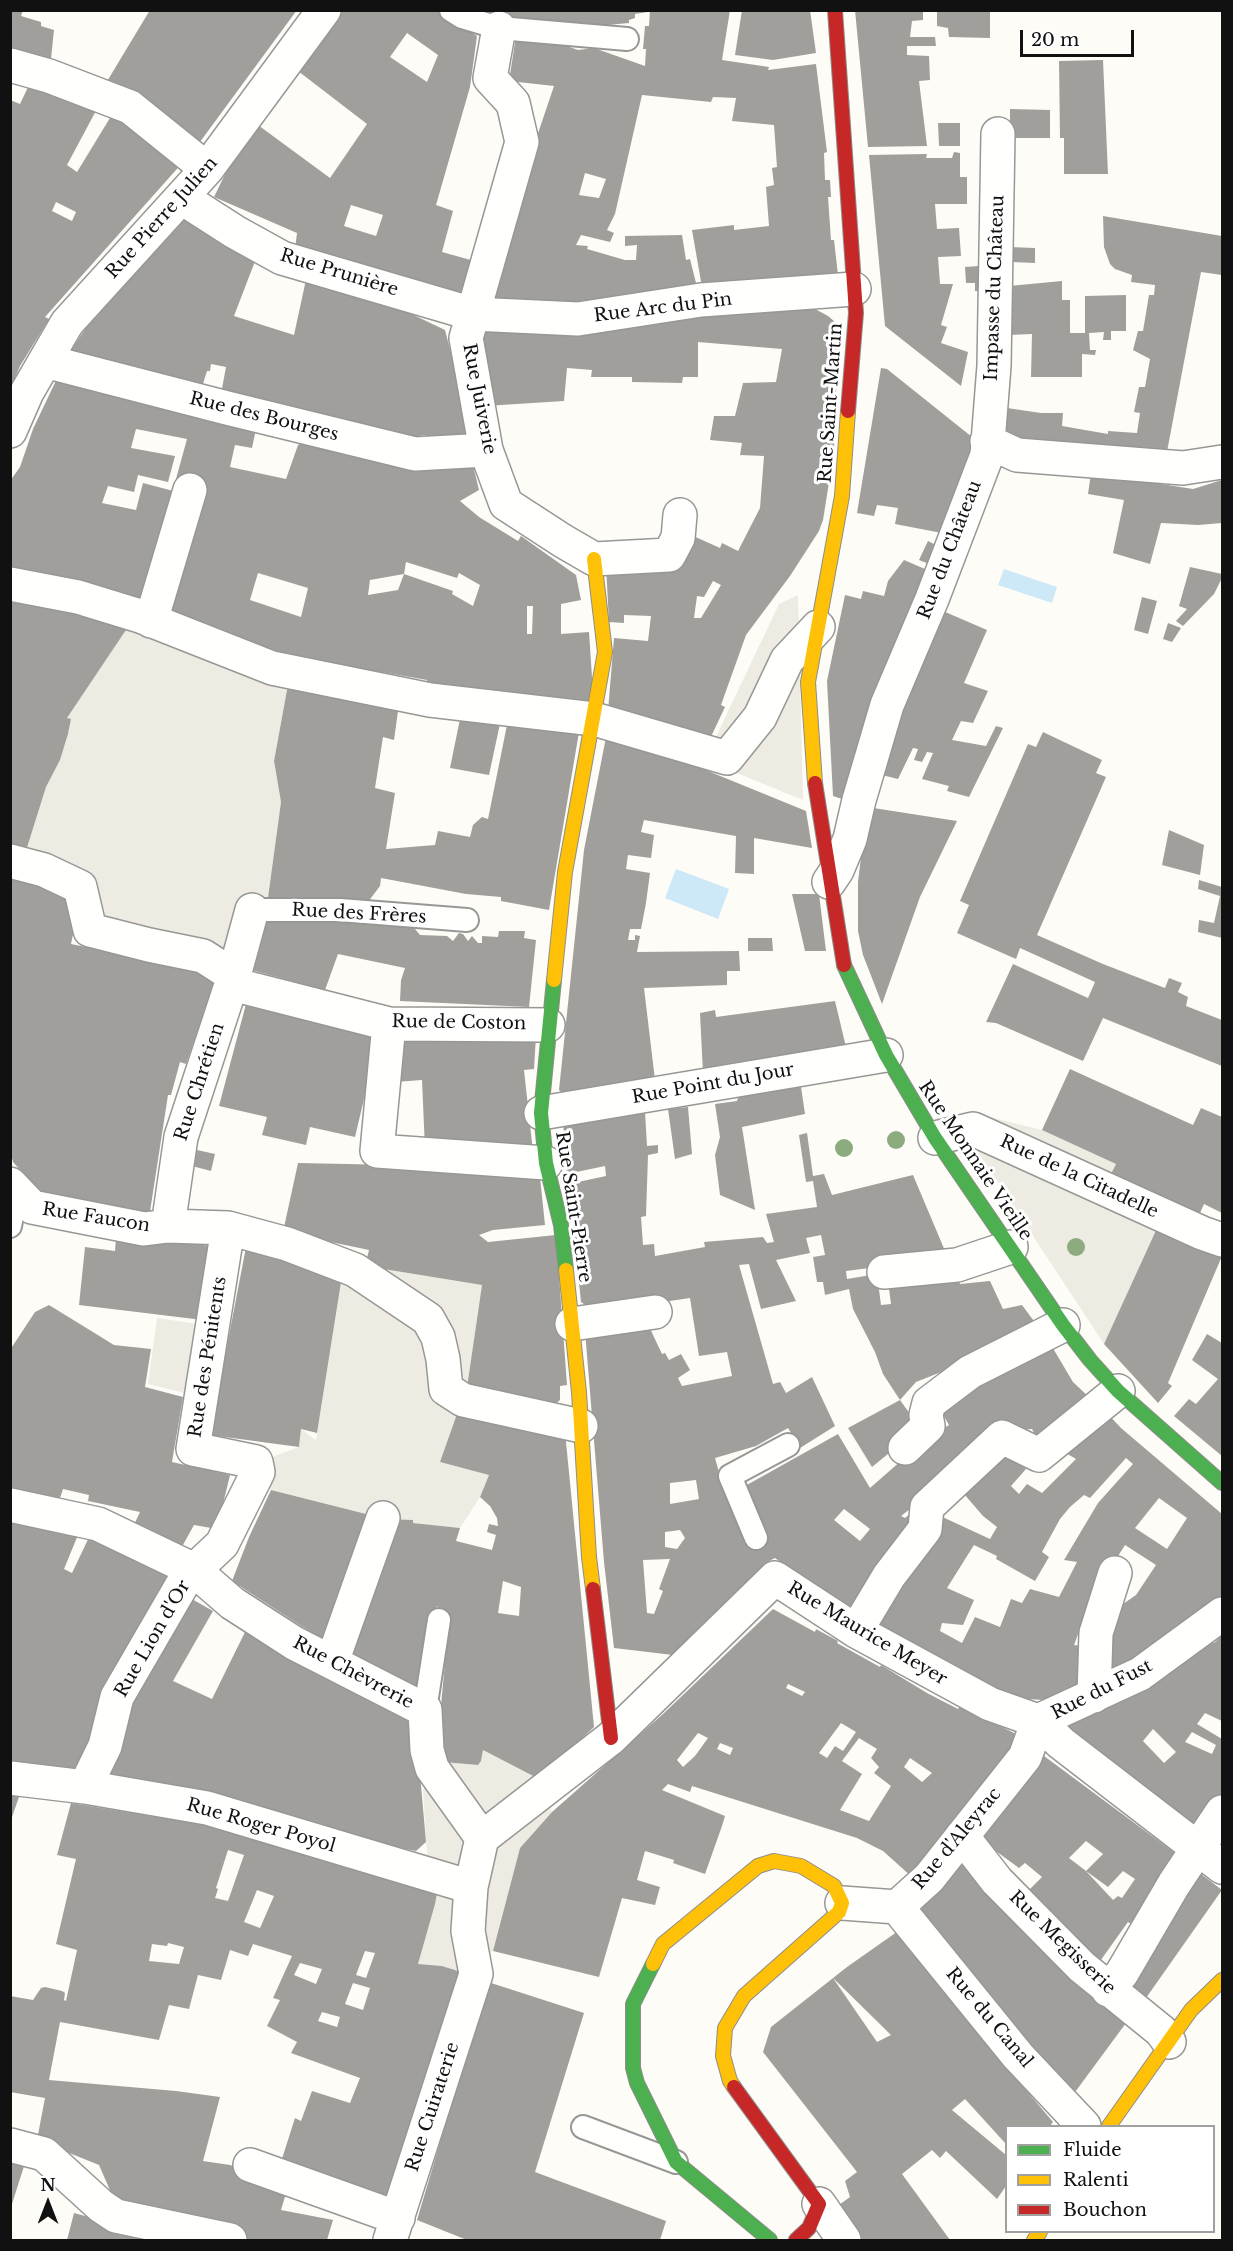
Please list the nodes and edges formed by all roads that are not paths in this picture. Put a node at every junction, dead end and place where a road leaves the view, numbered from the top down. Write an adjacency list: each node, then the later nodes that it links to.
1 (324, 10): 8 (street, Rue Pierre Julien)
2 (451, 10): 4 (lane)
3 (835, 10): 10 (street, Rue Saint-Martin)
4 (498, 28): 5 (lane); 11 (street, Rue Juiverie)
5 (627, 39)
6 (10, 65): 8 (street)
7 (998, 134): 14 (street, Impasse du Château)
8 (207, 169): 9 (street, Rue Pierre Julien)
9 (182, 198): 11 (street, Rue Prunière); 12 (street, Rue Pierre Julien)
10 (854, 290): 11 (street, Rue Arc du Pin); 22 (street, Rue Saint-Martin)
11 (473, 314): 15 (street, Rue Juiverie)
12 (45, 361): 13 (street, Rue Pierre Julien); 15 (street, Rue des Bourges)
13 (10, 431)
14 (987, 441): 16 (street); 26 (street, Rue du Château)
15 (486, 450): 19 (street, Rue Juiverie)
16 (1222, 462)
17 (190, 490): 21 (street)
18 (680, 515): 19 (street)
19 (594, 558): 23 (street)
20 (10, 584): 21 (street)
21 (152, 621): 23 (street)
22 (818, 627): 23 (street); 24 (street, Rue Saint-Martin)
23 (594, 719): 31 (street, Rue Saint-Pierre)
24 (816, 795): 26 (street, Rue Monnaie Vieille)
25 (10, 861): 29 (street, Rue de Coston)
26 (829, 882): 32 (street, Rue Monnaie Vieille)
27 (252, 910): 28 (lane, Rue des Frères); 29 (street, Rue Chrétien)
28 (467, 921)
29 (233, 980): 30 (street, Rue de Coston); 38 (street, Rue Chrétien)
30 (389, 1024): 31 (street, Rue de Coston); 35 (street)
31 (548, 1025): 33 (street, Rue Saint-Pierre)
32 (886, 1055): 33 (street, Rue Point du Jour); 34 (street, Rue Monnaie Vieille)
33 (541, 1113): 35 (street, Rue Saint-Pierre)
34 (935, 1138): 40 (street, Rue de la Citadelle); 41 (street, Rue Monnaie Vieille)
35 (546, 1163): 44 (street, Rue Saint-Pierre)
36 (14, 1188): 37 (lane); 38 (street, Rue Faucon)
37 (10, 1226)
38 (168, 1227): 39 (street, Rue Faucon)
39 (228, 1228): 47 (street, Rue Faucon); 50 (street, Rue des Pénitents)
40 (1222, 1240)
41 (1011, 1247): 42 (street); 45 (street, Rue Monnaie Vieille)
42 (884, 1272)
43 (654, 1312): 44 (street)
44 (572, 1324): 47 (street, Rue Saint-Pierre)
45 (1063, 1325): 46 (street, Rue Monnaie Vieille); 49 (street)
46 (1118, 1391): 51 (street, Rue Monnaie Vieille); 59 (street)
47 (581, 1426): 64 (street, Rue Saint-Pierre)
48 (788, 1445): 54 (lane)
49 (905, 1448)
50 (258, 1472): 55 (street, Rue Lion d'Or)
51 (1222, 1483)
52 (10, 1505): 55 (street, Rue Chèvrerie)
53 (383, 1518): 60 (street)
54 (756, 1538)
55 (194, 1570): 60 (street, Rue Chèvrerie); 66 (street, Rue Lion d'Or)
56 (1115, 1573): 61 (street)
57 (1222, 1614): 61 (street, Rue du Fust)
58 (439, 1620): 62 (lane)
59 (856, 1631): 63 (street, Rue Maurice Meyer); 64 (street, Rue Maurice Meyer)
60 (332, 1662): 62 (street, Rue Chèvrerie)
61 (1094, 1696): 63 (street, Rue du Fust)
62 (425, 1710): 69 (street, Rue Chèvrerie)
63 (1038, 1721): 68 (street, Rue d'Aleyrac); 70 (street, Rue Maurice Meyer)
64 (611, 1738): 69 (street, Rue Maurice Meyer)
65 (10, 1778): 66 (street, Rue Roger Poyol)
66 (85, 1787): 71 (street, Rue Roger Poyol)
67 (1222, 1812): 70 (street)
68 (962, 1836): 73 (street, Rue d'Aleyrac); 75 (street, Rue Megisserie)
69 (482, 1838): 71 (street)
70 (1210, 1858): 75 (street)
71 (471, 1887): 84 (street, Rue Cuiraterie)
72 (842, 1903): 73 (street); 81 (street); 83 (street)
73 (897, 1906): 77 (street, Rue du Canal)
74 (1222, 1980): 76 (street)
75 (1108, 1990): 76 (street, Rue Megisserie)
76 (1169, 2042): 78 (street)
77 (1082, 2125)
78 (1110, 2125)
79 (583, 2127): 81 (lane)
80 (10, 2145): 85 (street)
81 (676, 2162): 86 (street)
82 (250, 2165): 84 (street)
83 (819, 2204): 87 (street); 88 (street)
84 (398, 2233)
85 (230, 2241)
86 (770, 2241)
87 (796, 2241)
88 (844, 2241)

